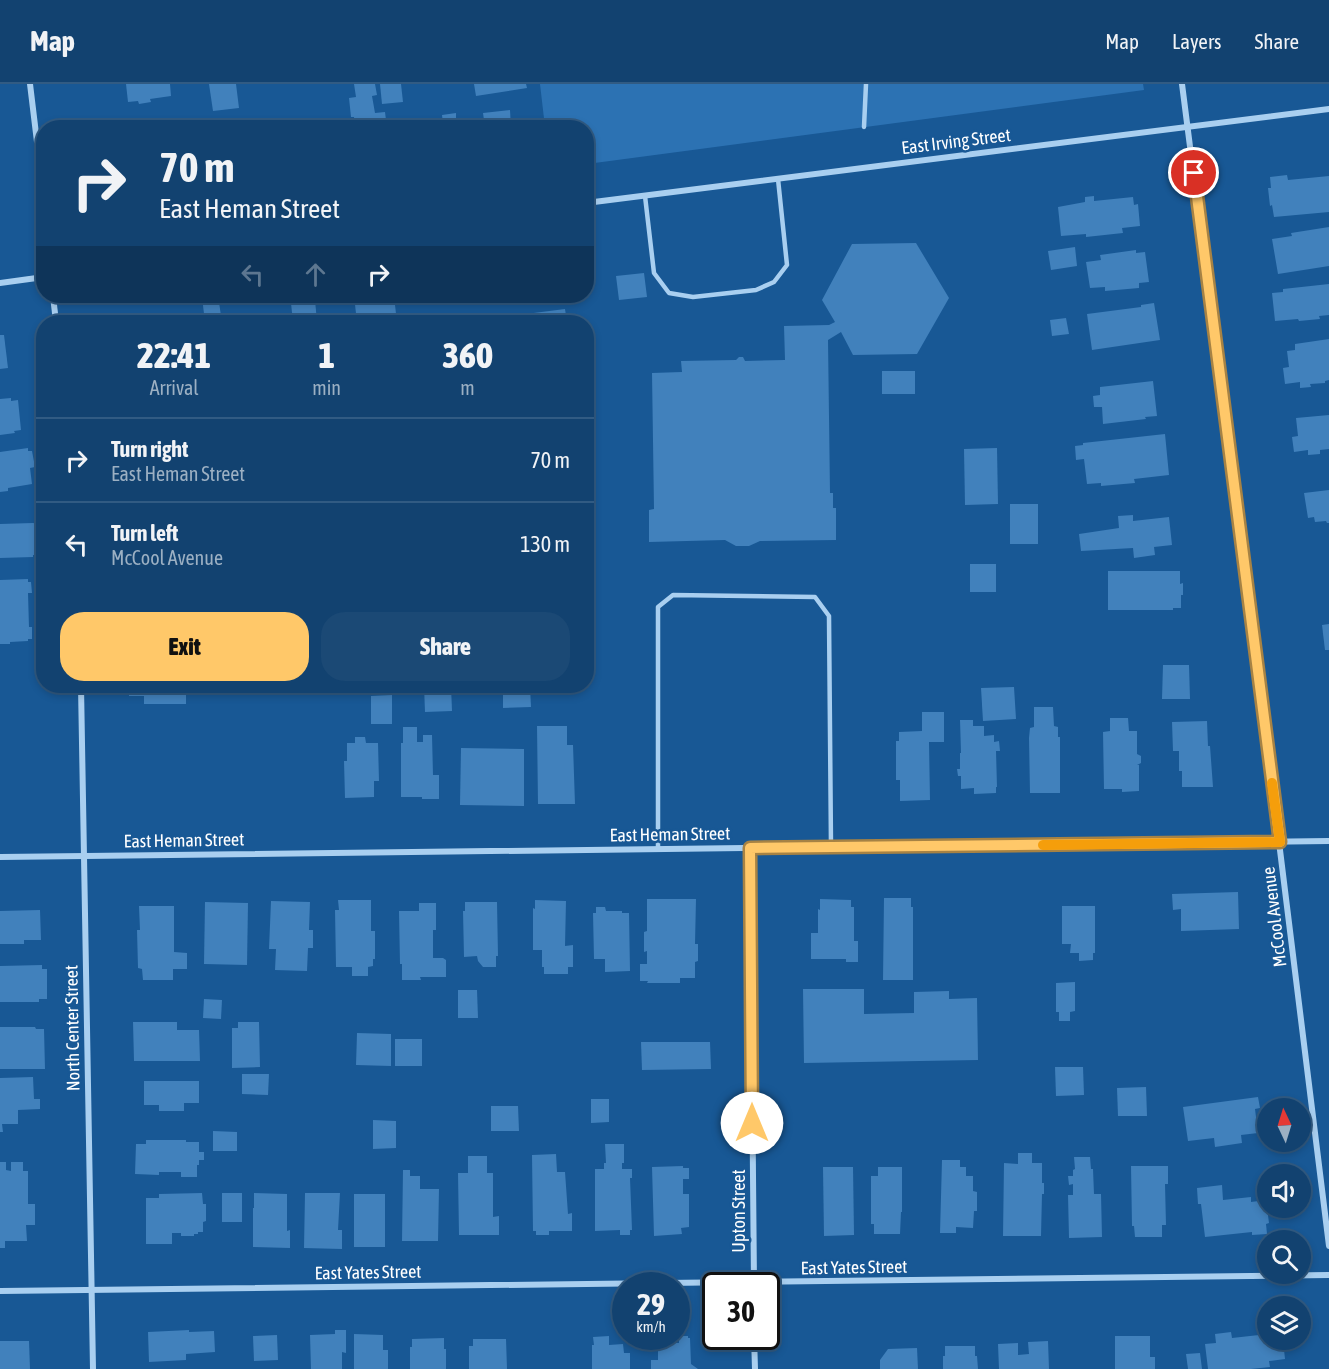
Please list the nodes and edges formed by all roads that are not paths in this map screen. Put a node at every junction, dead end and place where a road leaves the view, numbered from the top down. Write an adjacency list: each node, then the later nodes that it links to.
1 (30, 84): 7 (street)
2 (866, 84): 5 (lane)
3 (1182, 84): 6 (street, McCool Avenue)
4 (1329, 109): 6 (street, East Irving Street)
5 (864, 127)
6 (1188, 127): 8 (street, East Irving Street); 15 (street, McCool Avenue)
7 (36, 134)
8 (778, 179): 9 (street, East Irving Street); 9 (lane)
9 (645, 196): 10 (street, East Irving Street)
10 (594, 202)
11 (36, 279): 12 (street)
12 (0, 283)
13 (81, 693): 19 (street, North Center Street)
14 (1329, 841): 15 (street, East Heman Street)
15 (1280, 842): 16 (street, East Heman Street); 21 (street, McCool Avenue)
16 (831, 847): 17 (street, East Heman Street); 18 (lane)
17 (750, 848): 18 (street, East Heman Street); 22 (street, Upton Street)
18 (658, 849): 19 (street, East Heman Street)
19 (84, 856): 20 (street, East Heman Street); 26 (street, North Center Street)
20 (0, 857)
21 (1329, 1246)
22 (754, 1272)
23 (1329, 1275): 25 (street, East Yates Street)
24 (702, 1284): 26 (street, East Yates Street)
25 (780, 1284)
26 (92, 1290): 27 (street, East Yates Street); 29 (street, North Center Street)
27 (0, 1291)
28 (754, 1350): 30 (street)
29 (93, 1369)
30 (755, 1369)

